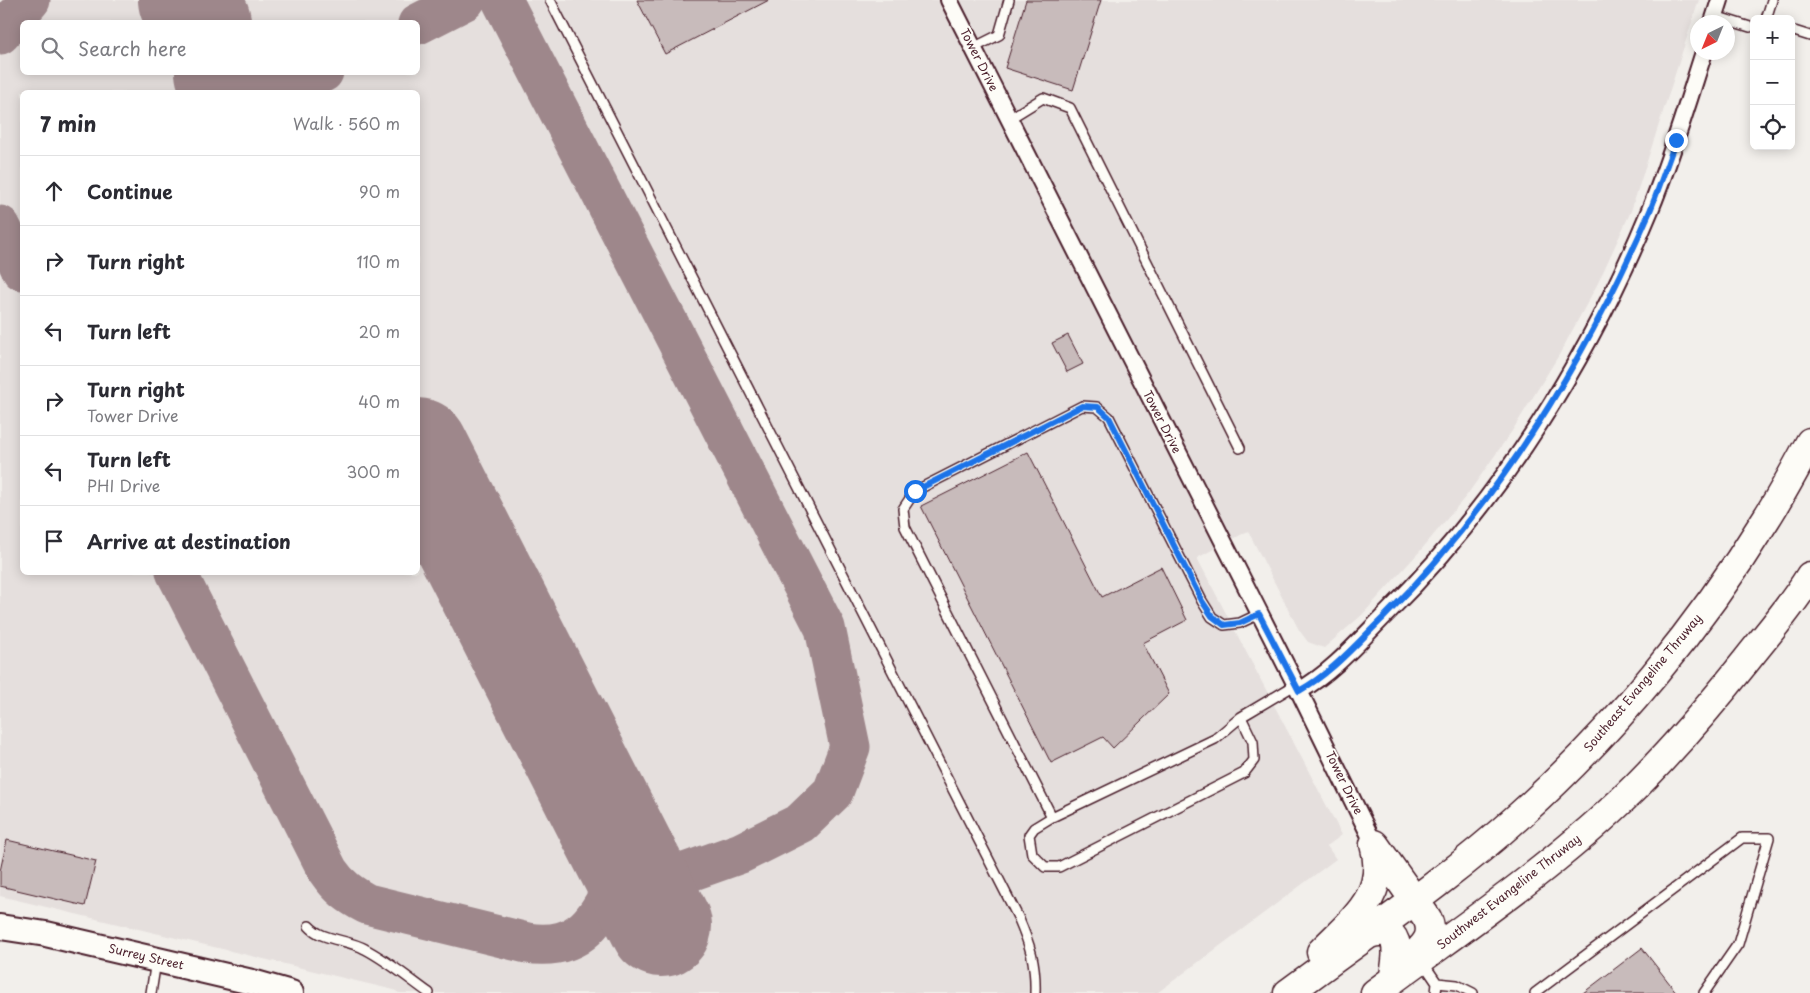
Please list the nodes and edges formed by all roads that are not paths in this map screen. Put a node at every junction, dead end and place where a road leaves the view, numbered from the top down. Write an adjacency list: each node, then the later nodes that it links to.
1 (550, 0): 34 (lane)
2 (949, 0): 12 (street, Tower Drive)
3 (1008, 0): 12 (lane)
4 (1720, 0): 6 (street)
5 (1772, 0): 7 (lane)
6 (1715, 15)
7 (1767, 15)
8 (1735, 24): 9 (lane)
9 (1750, 27)
10 (1795, 31): 11 (lane)
11 (1810, 36)
12 (973, 48): 14 (street, Tower Drive)
13 (1701, 60): 19 (street)
14 (1009, 119): 16 (lane); 18 (street, Tower Drive)
15 (1810, 442): 23 (highway, Southeast Evangeline Thruway)
16 (1240, 448)
17 (1810, 576): 28 (highway, Southwest Evangeline Thruway)
18 (1259, 614): 19 (street, Tower Drive); 21 (lane)
19 (1297, 688): 20 (lane); 22 (street, Tower Drive)
20 (1241, 717): 21 (lane); 21 (lane)
21 (1052, 817)
22 (1374, 844): 23 (highway); 35 (highway)
23 (1414, 899): 26 (highway, Southeast Evangeline Thruway); 29 (highway)
24 (309, 926): 33 (lane)
25 (0, 927): 27 (street, Surrey Street)
26 (1367, 934): 29 (highway); 36 (highway, Southeast Evangeline Thruway)
27 (157, 960): 31 (lane); 32 (street, Surrey Street)
28 (1421, 960): 29 (highway, Southwest Evangeline Thruway); 30 (lane)
29 (1383, 986)
30 (1437, 988): 37 (lane)
31 (152, 993)
32 (291, 993)
33 (429, 993)
34 (1035, 993)
35 (1281, 993)
36 (1288, 993)
37 (1473, 993)
38 (1535, 993): 39 (lane)
39 (1704, 993)

